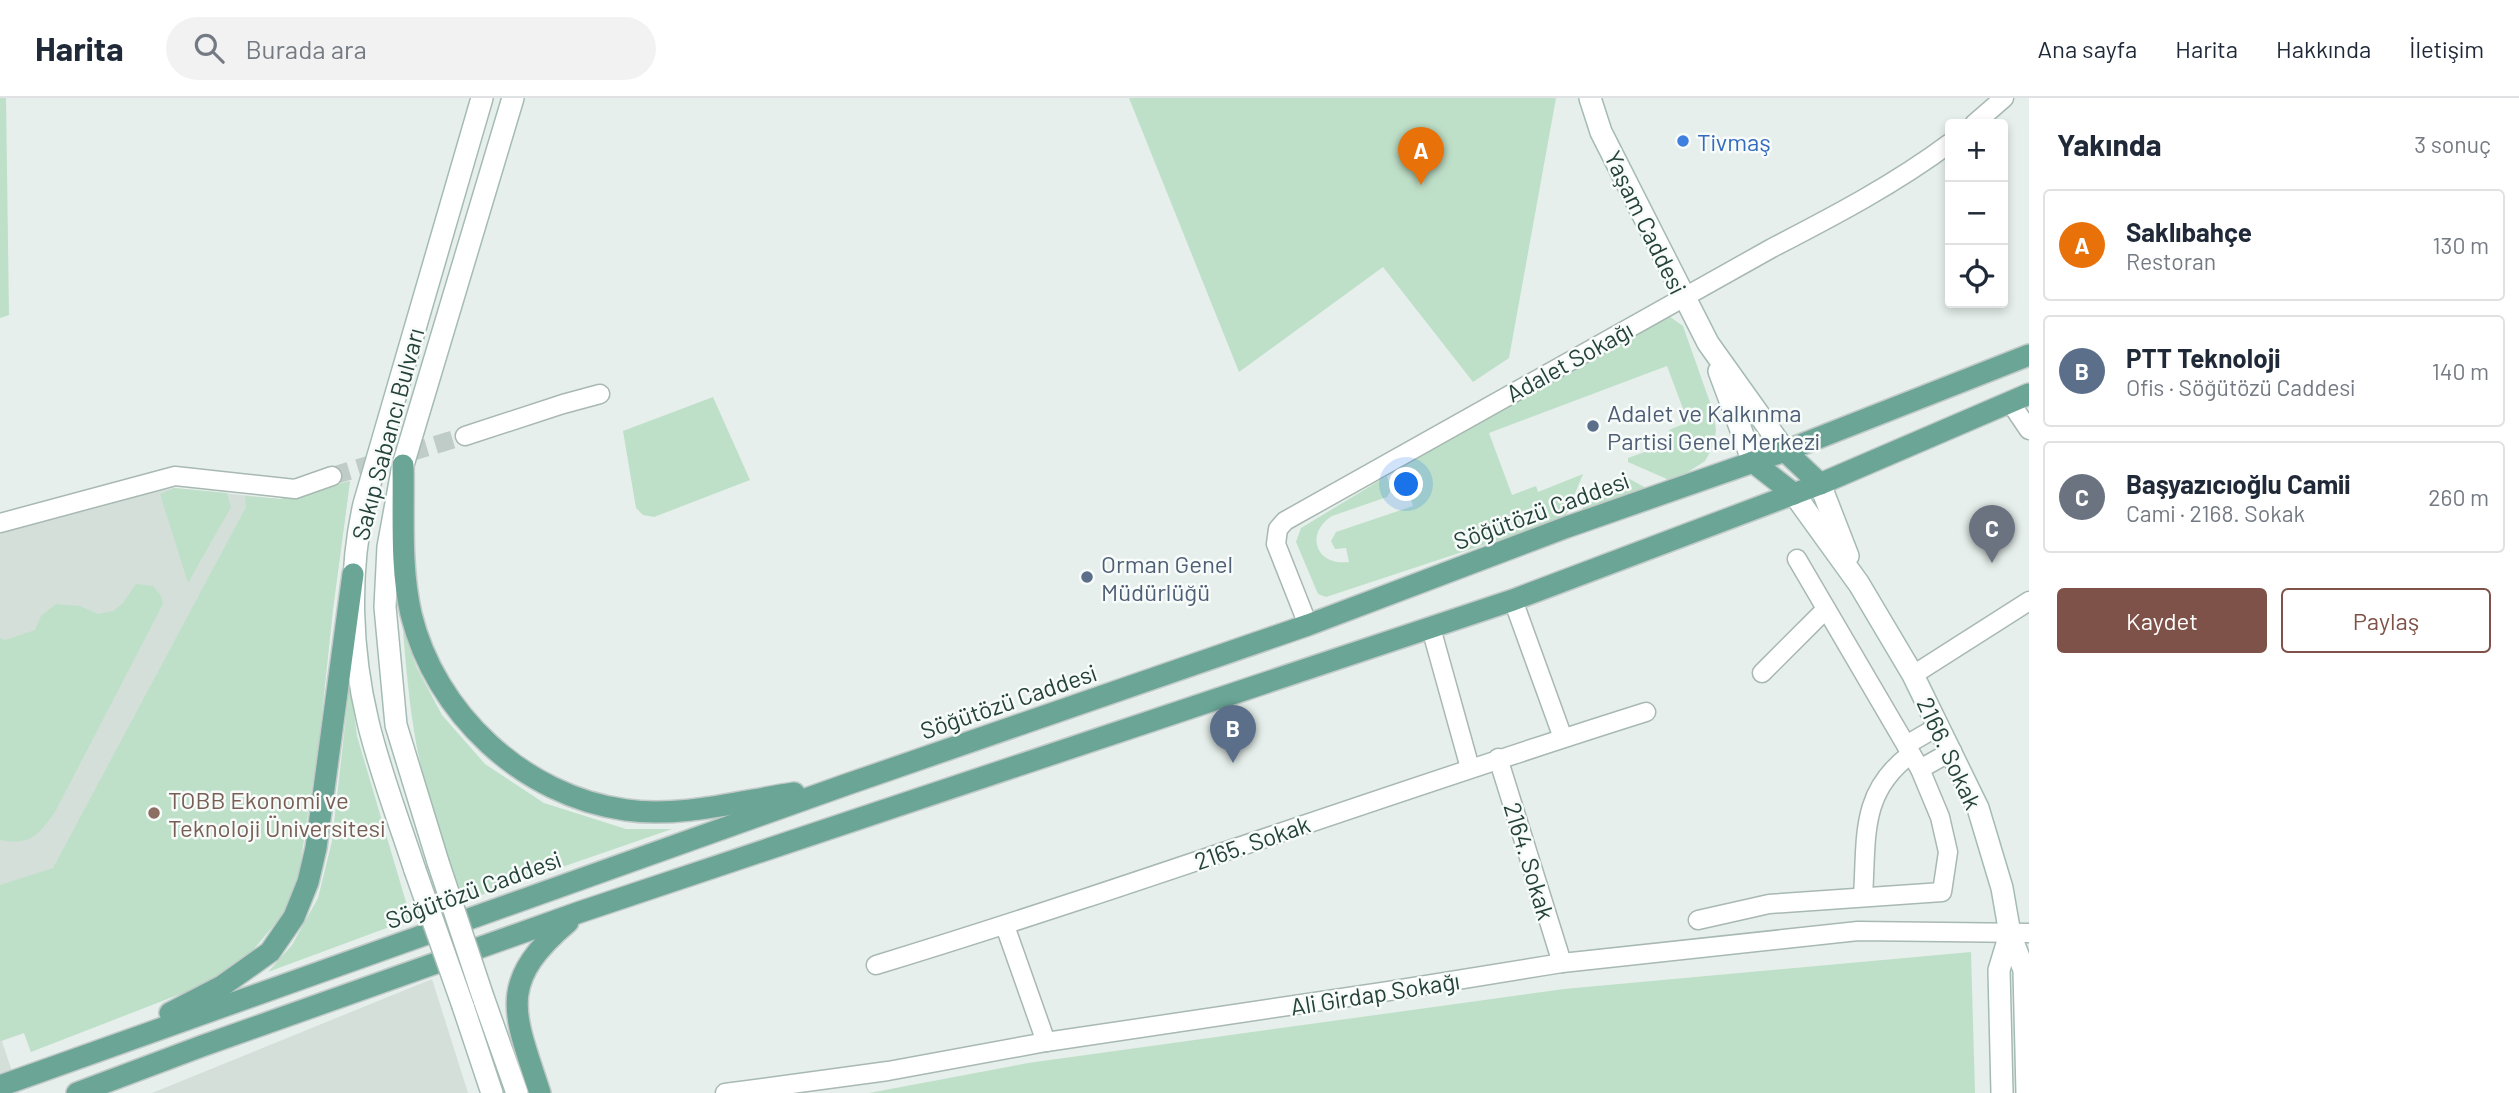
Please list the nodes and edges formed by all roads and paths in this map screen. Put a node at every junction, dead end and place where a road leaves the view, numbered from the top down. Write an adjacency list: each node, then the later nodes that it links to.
1 (482, 98): 22 (street, Sakıp Sabancı Bulvarı)
2 (513, 98): 16 (street, Sakıp Sabancı Bulvarı)
3 (1590, 98): 7 (street, Yaşam Caddesi)
4 (2004, 98): 5 (street)
5 (1980, 119)
6 (1945, 147): 7 (street, Adalet Sokağı)
7 (1683, 298): 8 (street, Yaşam Caddesi); 27 (street, Adalet Sokağı)
8 (1708, 342): 14 (street, Yaşam Caddesi); 15 (street, Yaşam Caddesi)
9 (2029, 355): 14 (main road, Söğütözü Caddesi)
10 (600, 394): 13 (street)
11 (2020, 398): 12 (street); 18 (main road)
12 (2029, 430)
13 (465, 436)
14 (1785, 451): 15 (main road, Söğütözü Caddesi); 18 (main road)
15 (1754, 462): 19 (main road); 27 (main road, Söğütözü Caddesi)
16 (403, 465): 38 (main road); 51 (street, Sakıp Sabancı Bulvarı, bridge)
17 (332, 476): 20 (street)
18 (1820, 484): 19 (main road); 23 (street, 2166. Sokak)
19 (1794, 494): 23 (street, 2166. Sokak); 24 (main road)
20 (0, 523)
21 (1797, 559): 26 (street)
22 (353, 574): 47 (main road); 50 (street, Sakıp Sabancı Bulvarı, bridge)
23 (1859, 584): 30 (street, 2166. Sokak)
24 (1513, 600): 28 (main road); 33 (street)
25 (2029, 601): 30 (street)
26 (1826, 609): 29 (street); 35 (street)
27 (1308, 625): 38 (main road, Söğütözü Caddesi)
28 (1431, 628): 37 (street); 40 (main road)
29 (1762, 673)
30 (1913, 675): 32 (street, 2166. Sokak)
31 (1646, 712): 33 (street, 2165. Sokak)
32 (1939, 726): 34 (street, 2166. Sokak); 35 (street)
33 (1563, 738): 36 (street, 2165. Sokak)
34 (1952, 751): 35 (street); 43 (street, 2166. Sokak)
35 (1912, 756): 39 (street); 39 (street)
36 (1498, 758): 37 (street, 2165. Sokak); 44 (street, 2164. Sokak)
37 (1469, 768): 42 (street, 2165. Sokak)
38 (845, 785): 47 (main road, Söğütözü Caddesi)
39 (1863, 896): 41 (street)
40 (580, 912): 49 (main road); 52 (main road)
41 (1698, 920)
42 (1005, 926): 45 (street, 2165. Sokak); 46 (street)
43 (2020, 933): 44 (street, Ali Girdap Sokağı); 54 (street); 55 (street, 2166. Sokak)
44 (1562, 963): 46 (street, Ali Girdap Sokağı)
45 (876, 965)
46 (1046, 1042): 53 (street, Ali Girdap Sokağı)
47 (96, 1051): 48 (main road, Söğütözü Caddesi)
48 (0, 1086)
49 (78, 1093)
50 (492, 1093)
51 (517, 1093)
52 (540, 1093)
53 (725, 1093)
54 (2003, 1093)
55 (2027, 1093)

